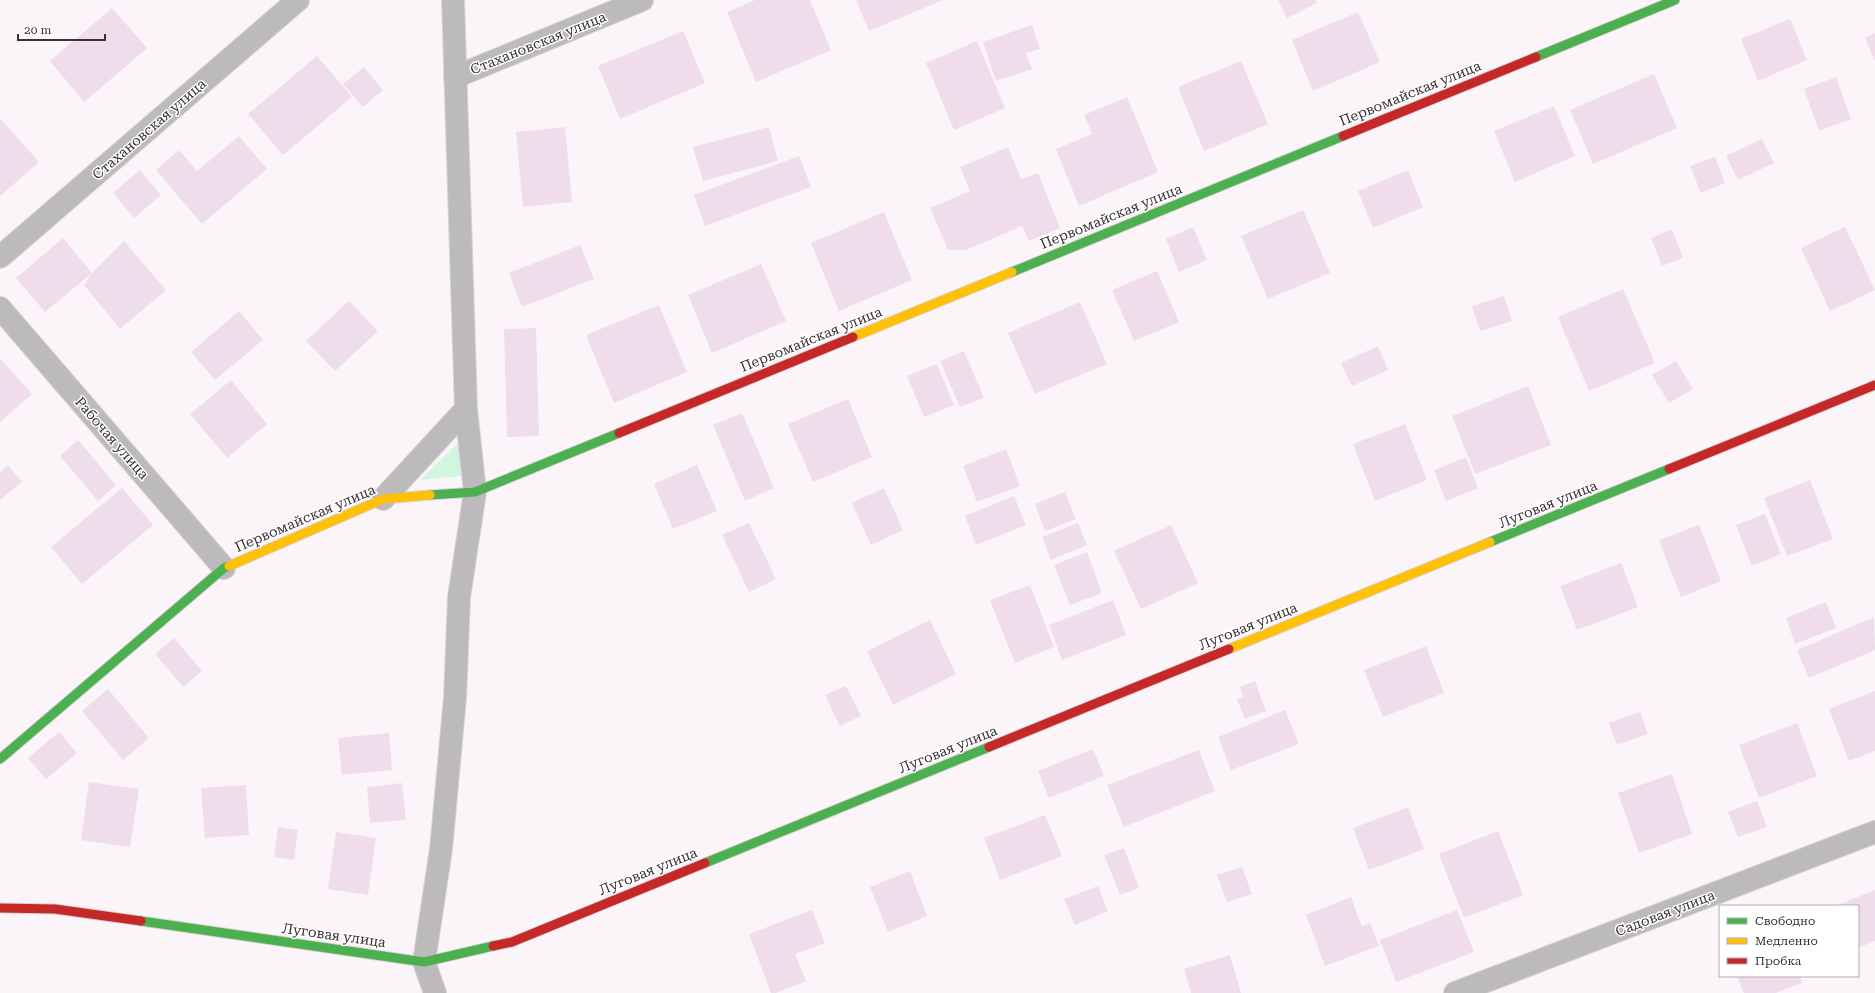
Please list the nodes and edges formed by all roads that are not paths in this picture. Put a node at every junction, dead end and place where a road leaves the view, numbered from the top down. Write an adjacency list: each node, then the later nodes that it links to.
1 (298, 0): 6 (street, Стахановская улица)
2 (454, 0): 5 (street)
3 (642, 0): 5 (street, Стахановская улица)
4 (1675, 0): 10 (street, Первомайская улица)
5 (455, 77): 9 (street)
6 (0, 257)
7 (0, 308): 12 (street, Рабочая улица)
8 (1875, 385): 16 (street, Луговая улица)
9 (466, 409): 10 (street); 11 (street)
10 (475, 492): 11 (street, Первомайская улица); 16 (street)
11 (383, 499): 12 (street, Первомайская улица)
12 (224, 568): 13 (street, Первомайская улица)
13 (0, 759)
14 (1875, 832): 18 (street, Садовая улица)
15 (0, 908): 16 (street, Луговая улица)
16 (424, 962): 17 (street)
17 (435, 993)
18 (1455, 993)

